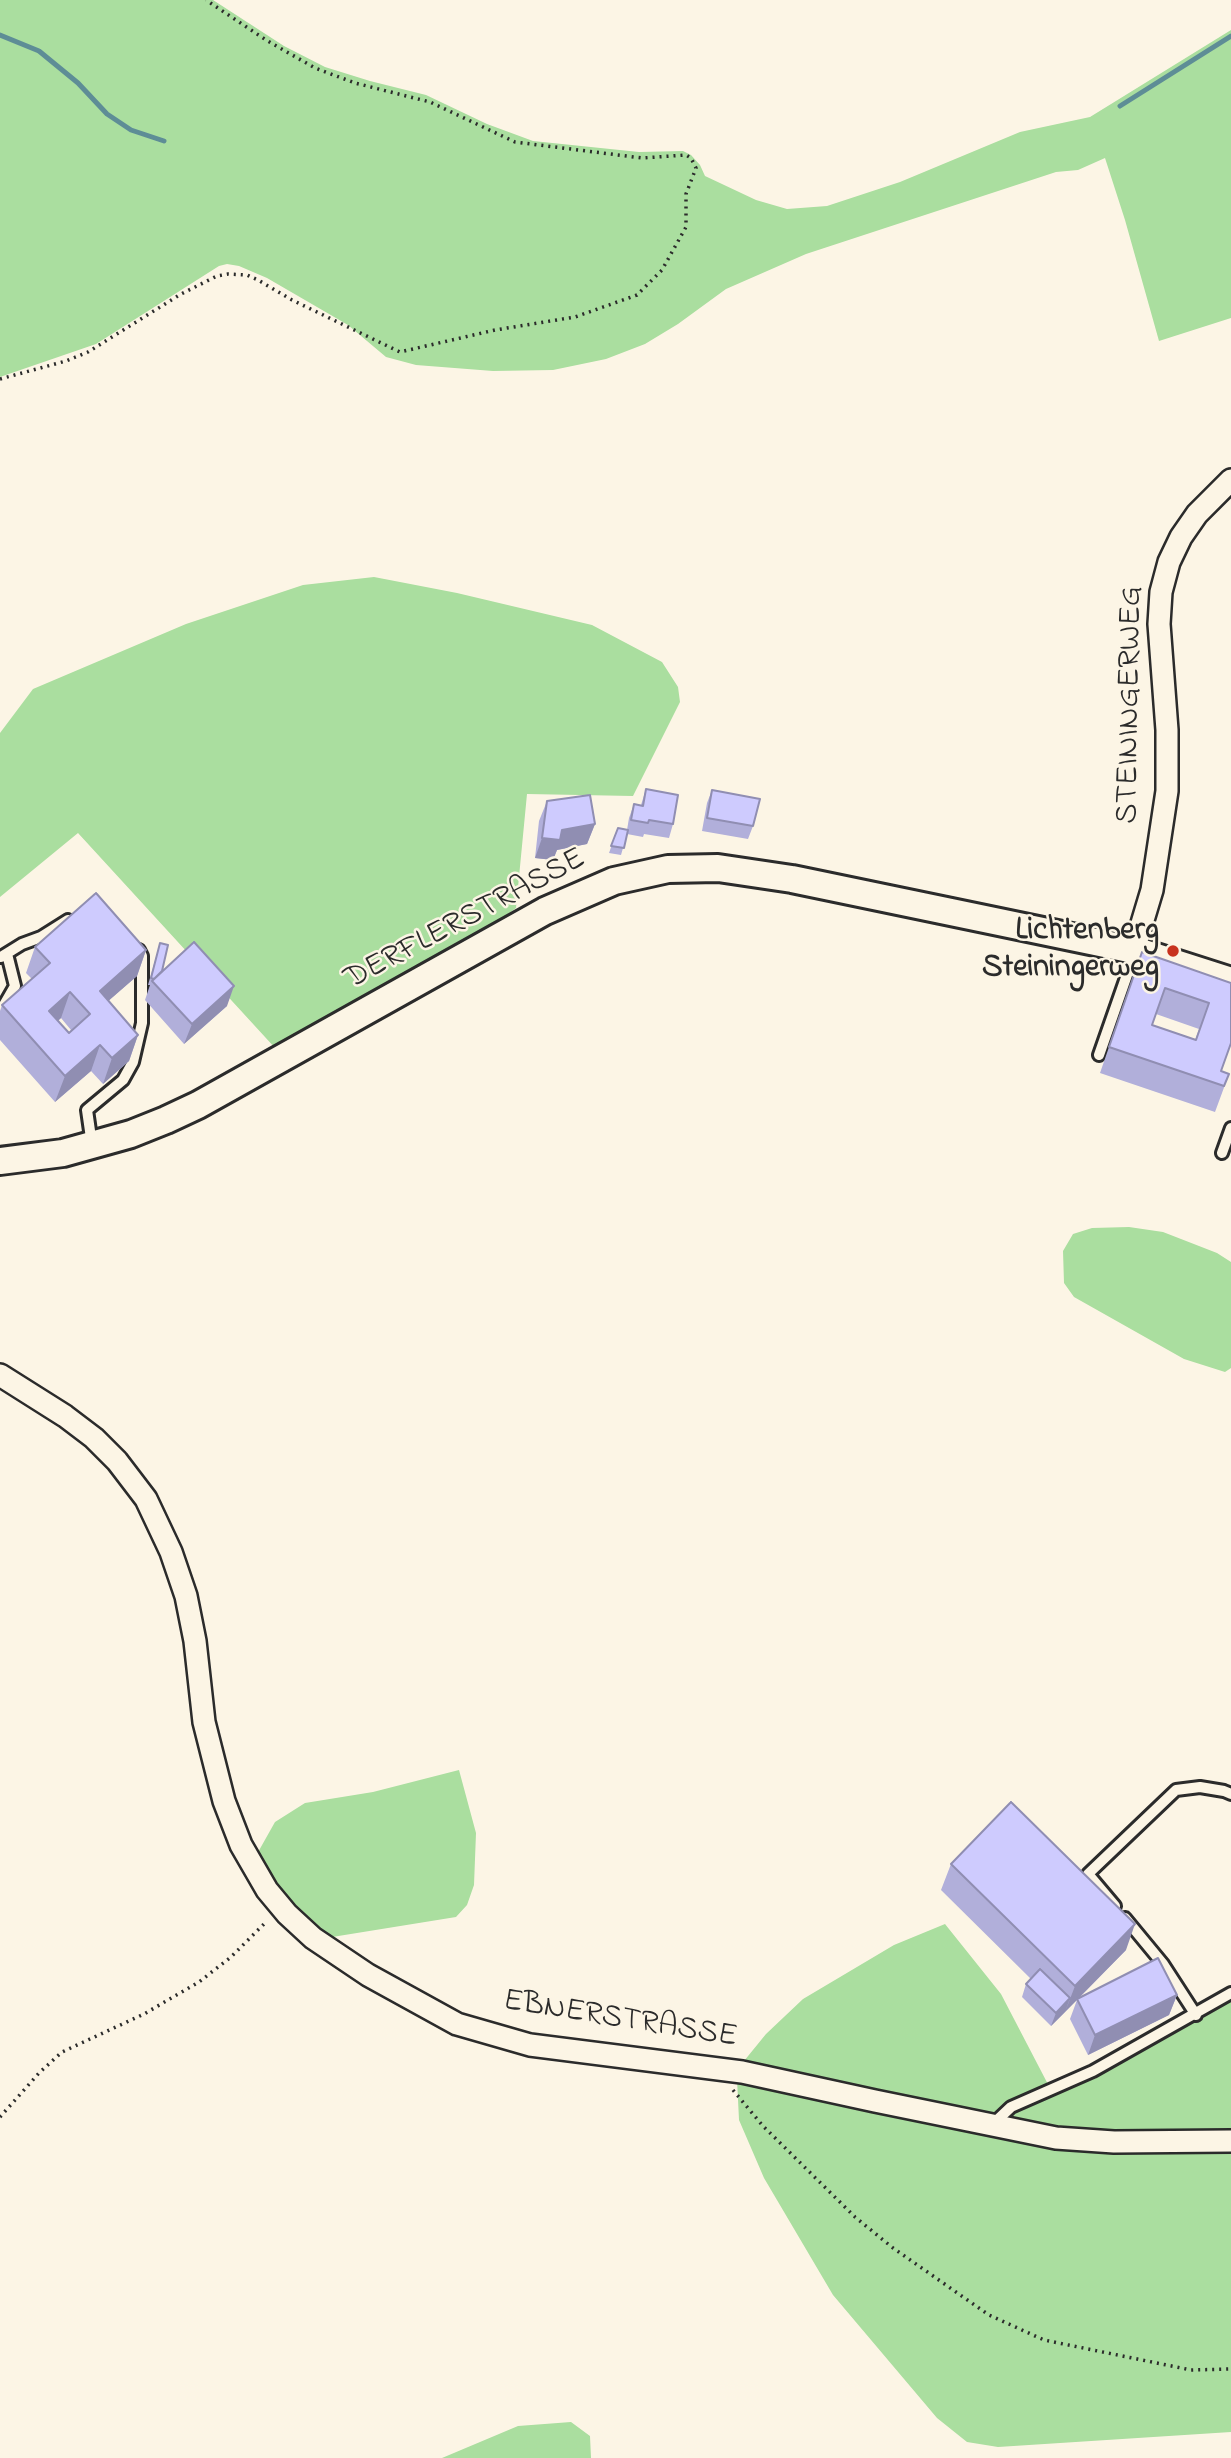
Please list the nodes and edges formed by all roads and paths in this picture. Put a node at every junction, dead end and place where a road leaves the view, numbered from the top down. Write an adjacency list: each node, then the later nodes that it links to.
1 (205, 0): 2 (path)
2 (0, 379)
3 (1231, 480): 6 (street, STEININGERWEG)
4 (74, 916): 7 (lane)
5 (134, 942): 12 (lane)
6 (1135, 951): 8 (street, DERFLERSTRASSE); 10 (lane); 12 (street, DERFLERSTRASSE)
7 (4, 956): 9 (lane)
8 (1231, 981)
9 (0, 1012)
10 (1099, 1055)
11 (1231, 1128): 13 (lane)
12 (92, 1145): 14 (street, DERFLERSTRASSE)
13 (1222, 1153)
14 (0, 1161)
15 (0, 1375): 17 (street, EBNERSTRASSE)
16 (1231, 1794): 19 (lane)
17 (278, 1905): 20 (street, EBNERSTRASSE); 21 (path)
18 (1231, 1993): 19 (lane)
19 (1196, 2015): 22 (lane)
20 (713, 2067): 22 (street, EBNERSTRASSE); 24 (path)
21 (0, 2117)
22 (992, 2125): 23 (street, EBNERSTRASSE)
23 (1231, 2141)
24 (1231, 2369)

